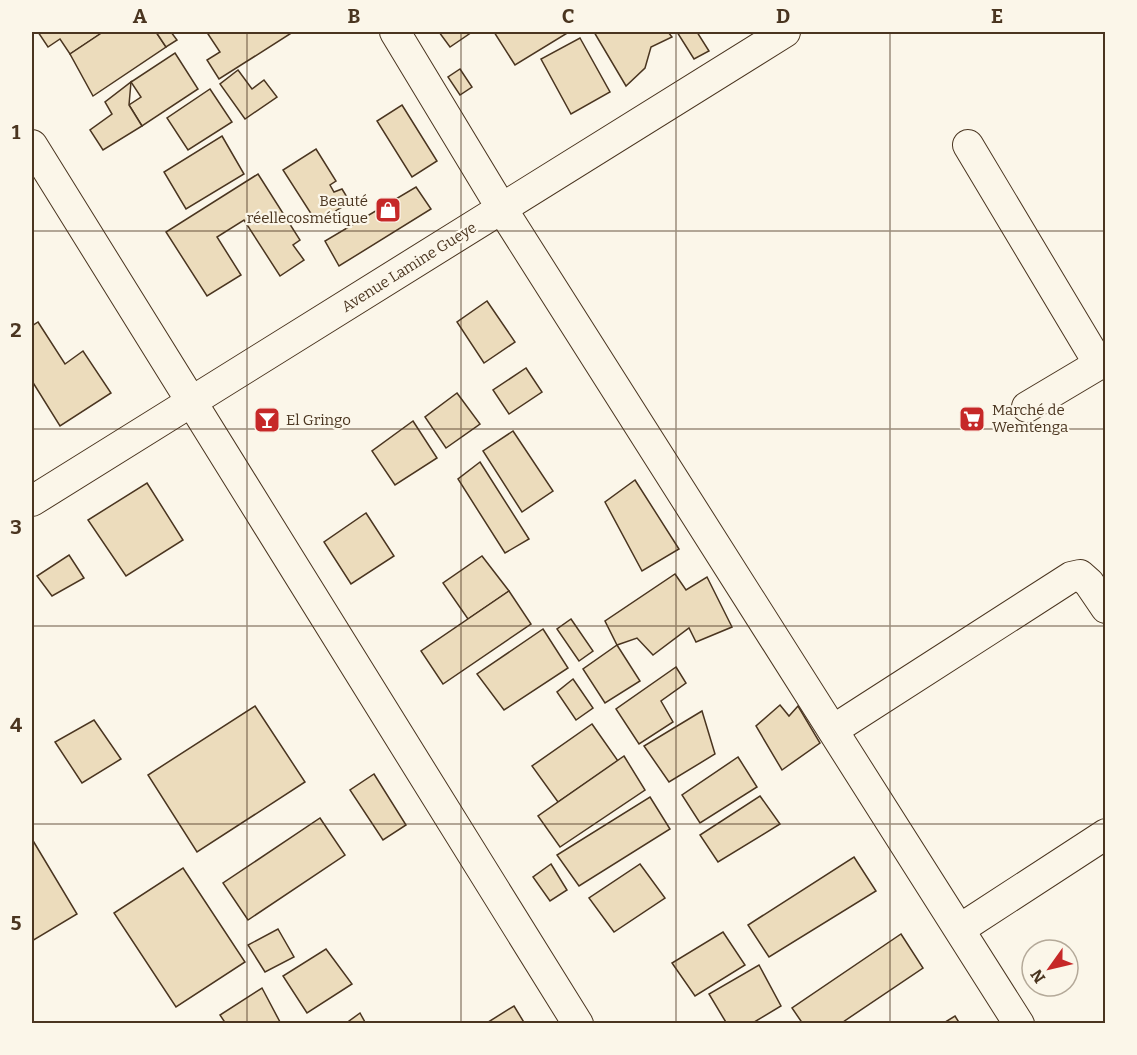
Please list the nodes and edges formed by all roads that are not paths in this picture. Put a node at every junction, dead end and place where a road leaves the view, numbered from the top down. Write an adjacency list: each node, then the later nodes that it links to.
1 (395, 32): 5 (street)
2 (785, 32): 5 (street, Avenue Lamine Gueye)
3 (32, 145): 7 (street)
4 (969, 145): 6 (street)
5 (502, 209): 7 (street, Avenue Lamine Gueye); 11 (street)
6 (1102, 362): 8 (street)
7 (190, 402): 9 (street, Avenue Lamine Gueye); 14 (street)
8 (1027, 407)
9 (32, 501)
10 (1106, 608): 11 (street)
11 (833, 730): 13 (street)
12 (1106, 834): 13 (street)
13 (960, 929): 15 (street)
14 (578, 1023)
15 (1019, 1023)

